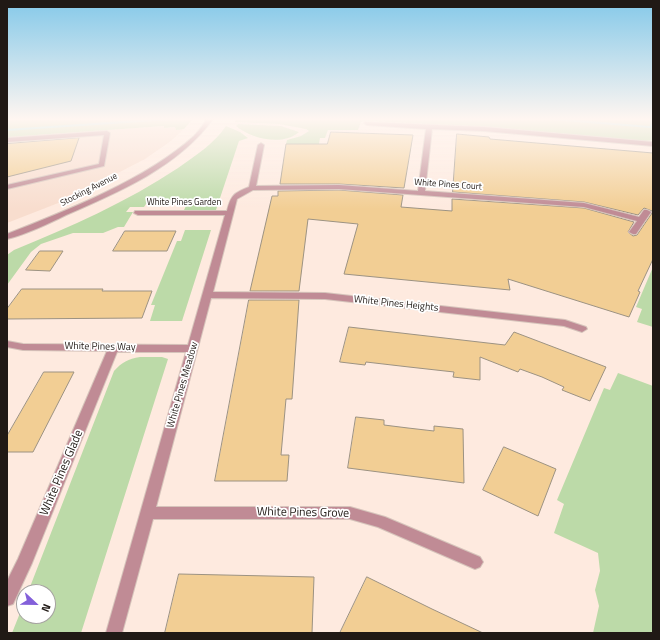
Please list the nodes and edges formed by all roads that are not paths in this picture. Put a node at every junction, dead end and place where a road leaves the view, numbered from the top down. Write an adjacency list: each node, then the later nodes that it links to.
1 (105, 149): 5 (street)
2 (181, 149): 13 (street, Stocking Avenue)
3 (260, 149): 6 (street)
4 (426, 149): 7 (street)
5 (7, 187)
6 (252, 188): 7 (street, White Pines Court); 10 (street, White Pines Meadow)
7 (421, 193): 11 (street, White Pines Court)
8 (647, 212): 11 (street)
9 (138, 213): 10 (street, White Pines Garden)
10 (230, 213): 14 (street, White Pines Meadow)
11 (641, 220): 12 (street)
12 (633, 232)
13 (7, 238)
14 (208, 295): 15 (street, White Pines Heights); 18 (street, White Pines Meadow)
15 (582, 329)
16 (7, 344): 17 (street, White Pines Way)
17 (114, 347): 18 (street, White Pines Way); 21 (street, White Pines Glade)
18 (192, 349): 19 (street, White Pines Meadow)
19 (147, 513): 20 (street, White Pines Grove); 22 (street, White Pines Meadow)
20 (475, 562)
21 (7, 598)
22 (114, 633)

